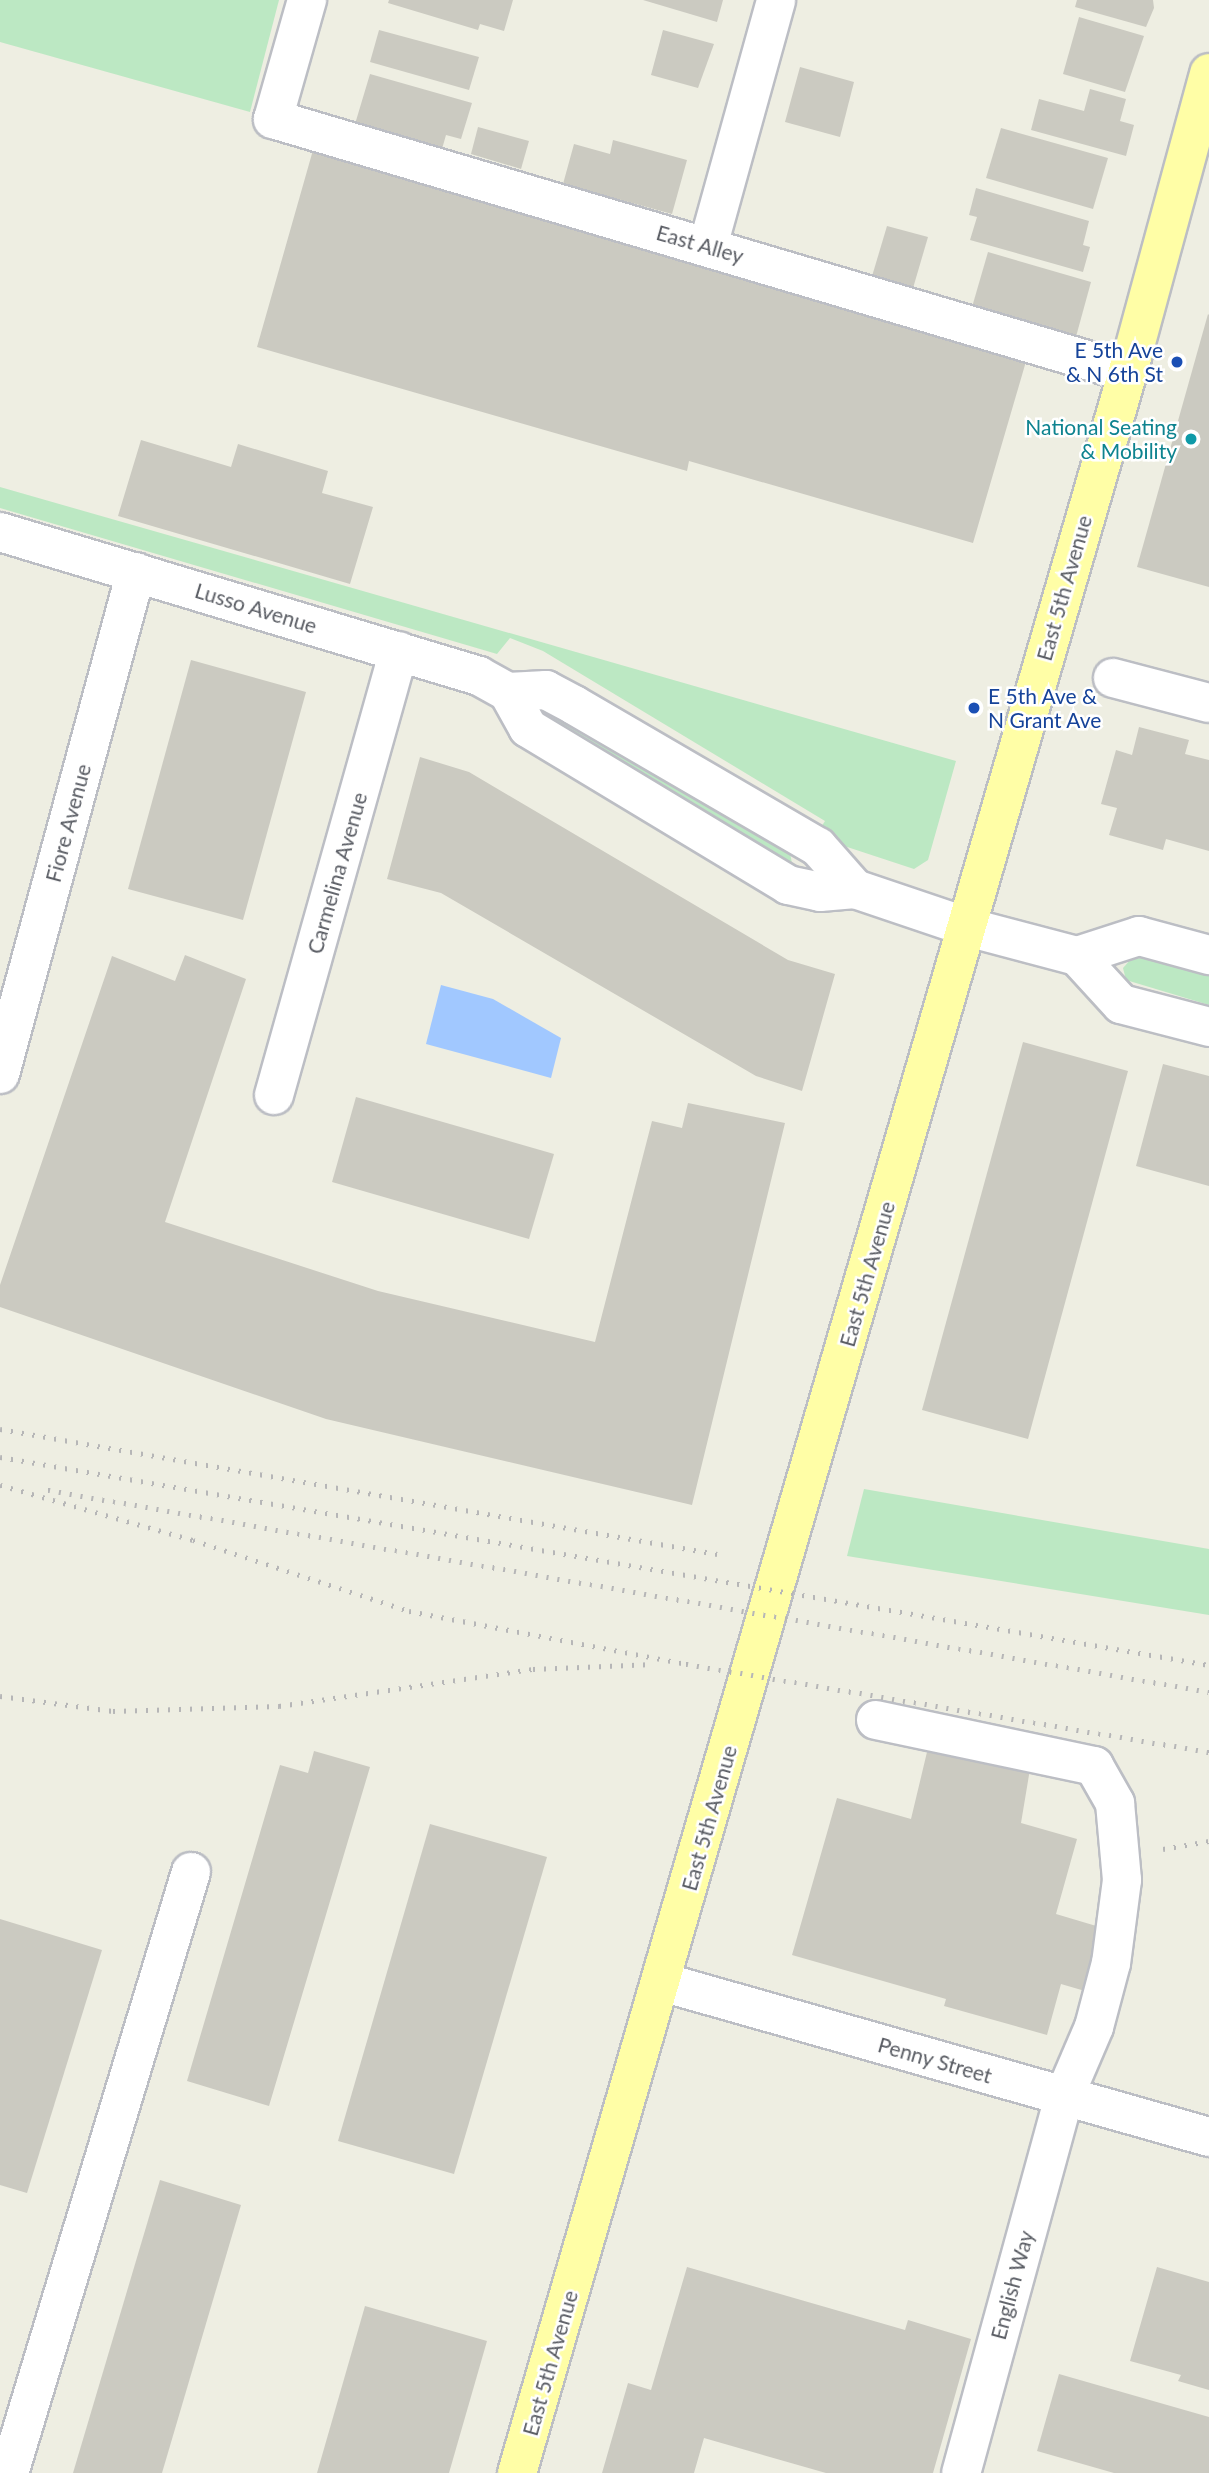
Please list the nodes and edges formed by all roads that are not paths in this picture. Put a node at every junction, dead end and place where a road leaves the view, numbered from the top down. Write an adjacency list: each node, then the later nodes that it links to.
1 (307, 0): 4 (street, East Alley)
2 (776, 0): 4 (street)
3 (1207, 84): 5 (main road, East 5th Avenue)
4 (708, 246): 5 (street, East Alley)
5 (1127, 372): 11 (main road, East 5th Avenue)
6 (0, 532): 7 (street, Lusso Avenue)
7 (136, 572): 8 (street, Lusso Avenue); 15 (street, Fiore Avenue)
8 (399, 651): 11 (street, Lusso Avenue); 16 (street, Carmelina Avenue)
9 (1112, 678): 10 (street)
10 (1209, 703)
11 (967, 927): 13 (street, Lusso Avenue); 19 (main road, East 5th Avenue)
12 (1209, 955): 13 (street)
13 (1077, 956): 14 (street)
14 (1209, 1027)
15 (0, 1074)
16 (274, 1095)
17 (876, 1720): 20 (street, English Way)
18 (191, 1872): 22 (street)
19 (662, 1982): 20 (street, Penny Street); 23 (main road, East 5th Avenue)
20 (1064, 2097): 21 (street, Penny Street); 24 (street, English Way)
21 (1209, 2137)
22 (9, 2473)
23 (517, 2473)
24 (961, 2473)

